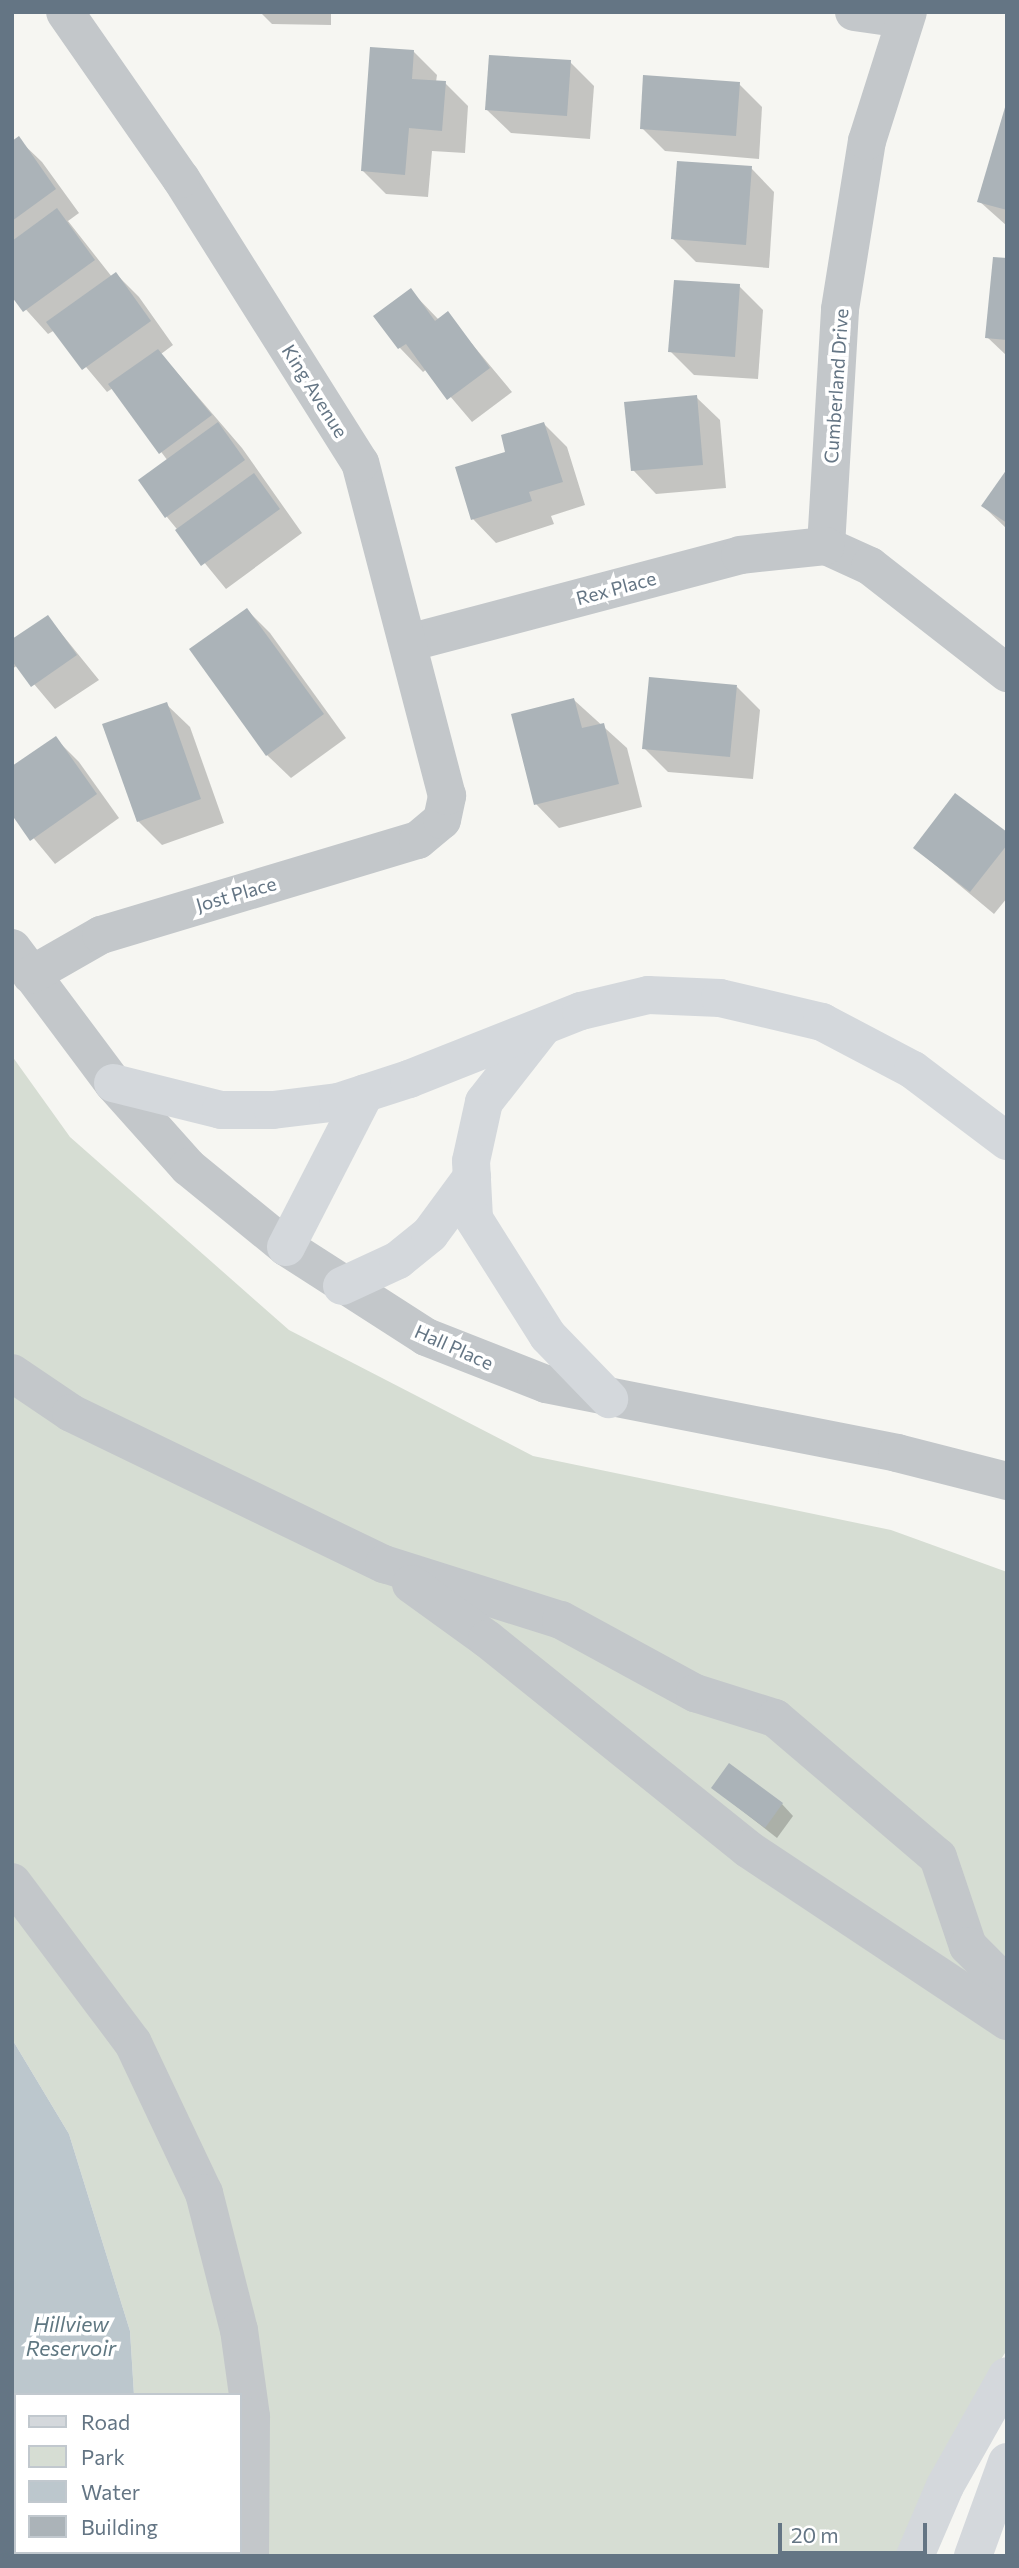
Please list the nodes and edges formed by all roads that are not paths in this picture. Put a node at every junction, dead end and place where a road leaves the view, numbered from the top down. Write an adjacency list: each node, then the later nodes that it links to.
1 (65, 12): 5 (street, King Avenue)
2 (854, 12): 3 (street)
3 (906, 16): 4 (street, Cumberland Drive)
4 (826, 546): 5 (street, Rex Place); 6 (street)
5 (408, 643): 7 (street, King Avenue)
6 (1007, 673)
7 (442, 820): 8 (street, Jost Place)
8 (22, 961): 10 (street, Hall Place)
9 (542, 1028): 11 (main road); 12 (main road); 13 (main road)
10 (113, 1083): 11 (main road); 14 (street, Hall Place)
11 (365, 1093): 14 (main road)
12 (1007, 1142)
13 (472, 1177): 15 (main road); 17 (main road)
14 (286, 1247): 15 (street, Hall Place)
15 (342, 1286): 17 (street, Hall Place)
16 (12, 1373): 19 (street)
17 (609, 1399): 18 (street, Hall Place)
18 (1007, 1481)
19 (384, 1564): 21 (street); 22 (street)
20 (12, 1882): 25 (street)
21 (1007, 1985)
22 (1007, 2021)
23 (1007, 2376): 26 (main road)
24 (1007, 2462): 27 (main road)
25 (250, 2556)
26 (915, 2556)
27 (973, 2556)

